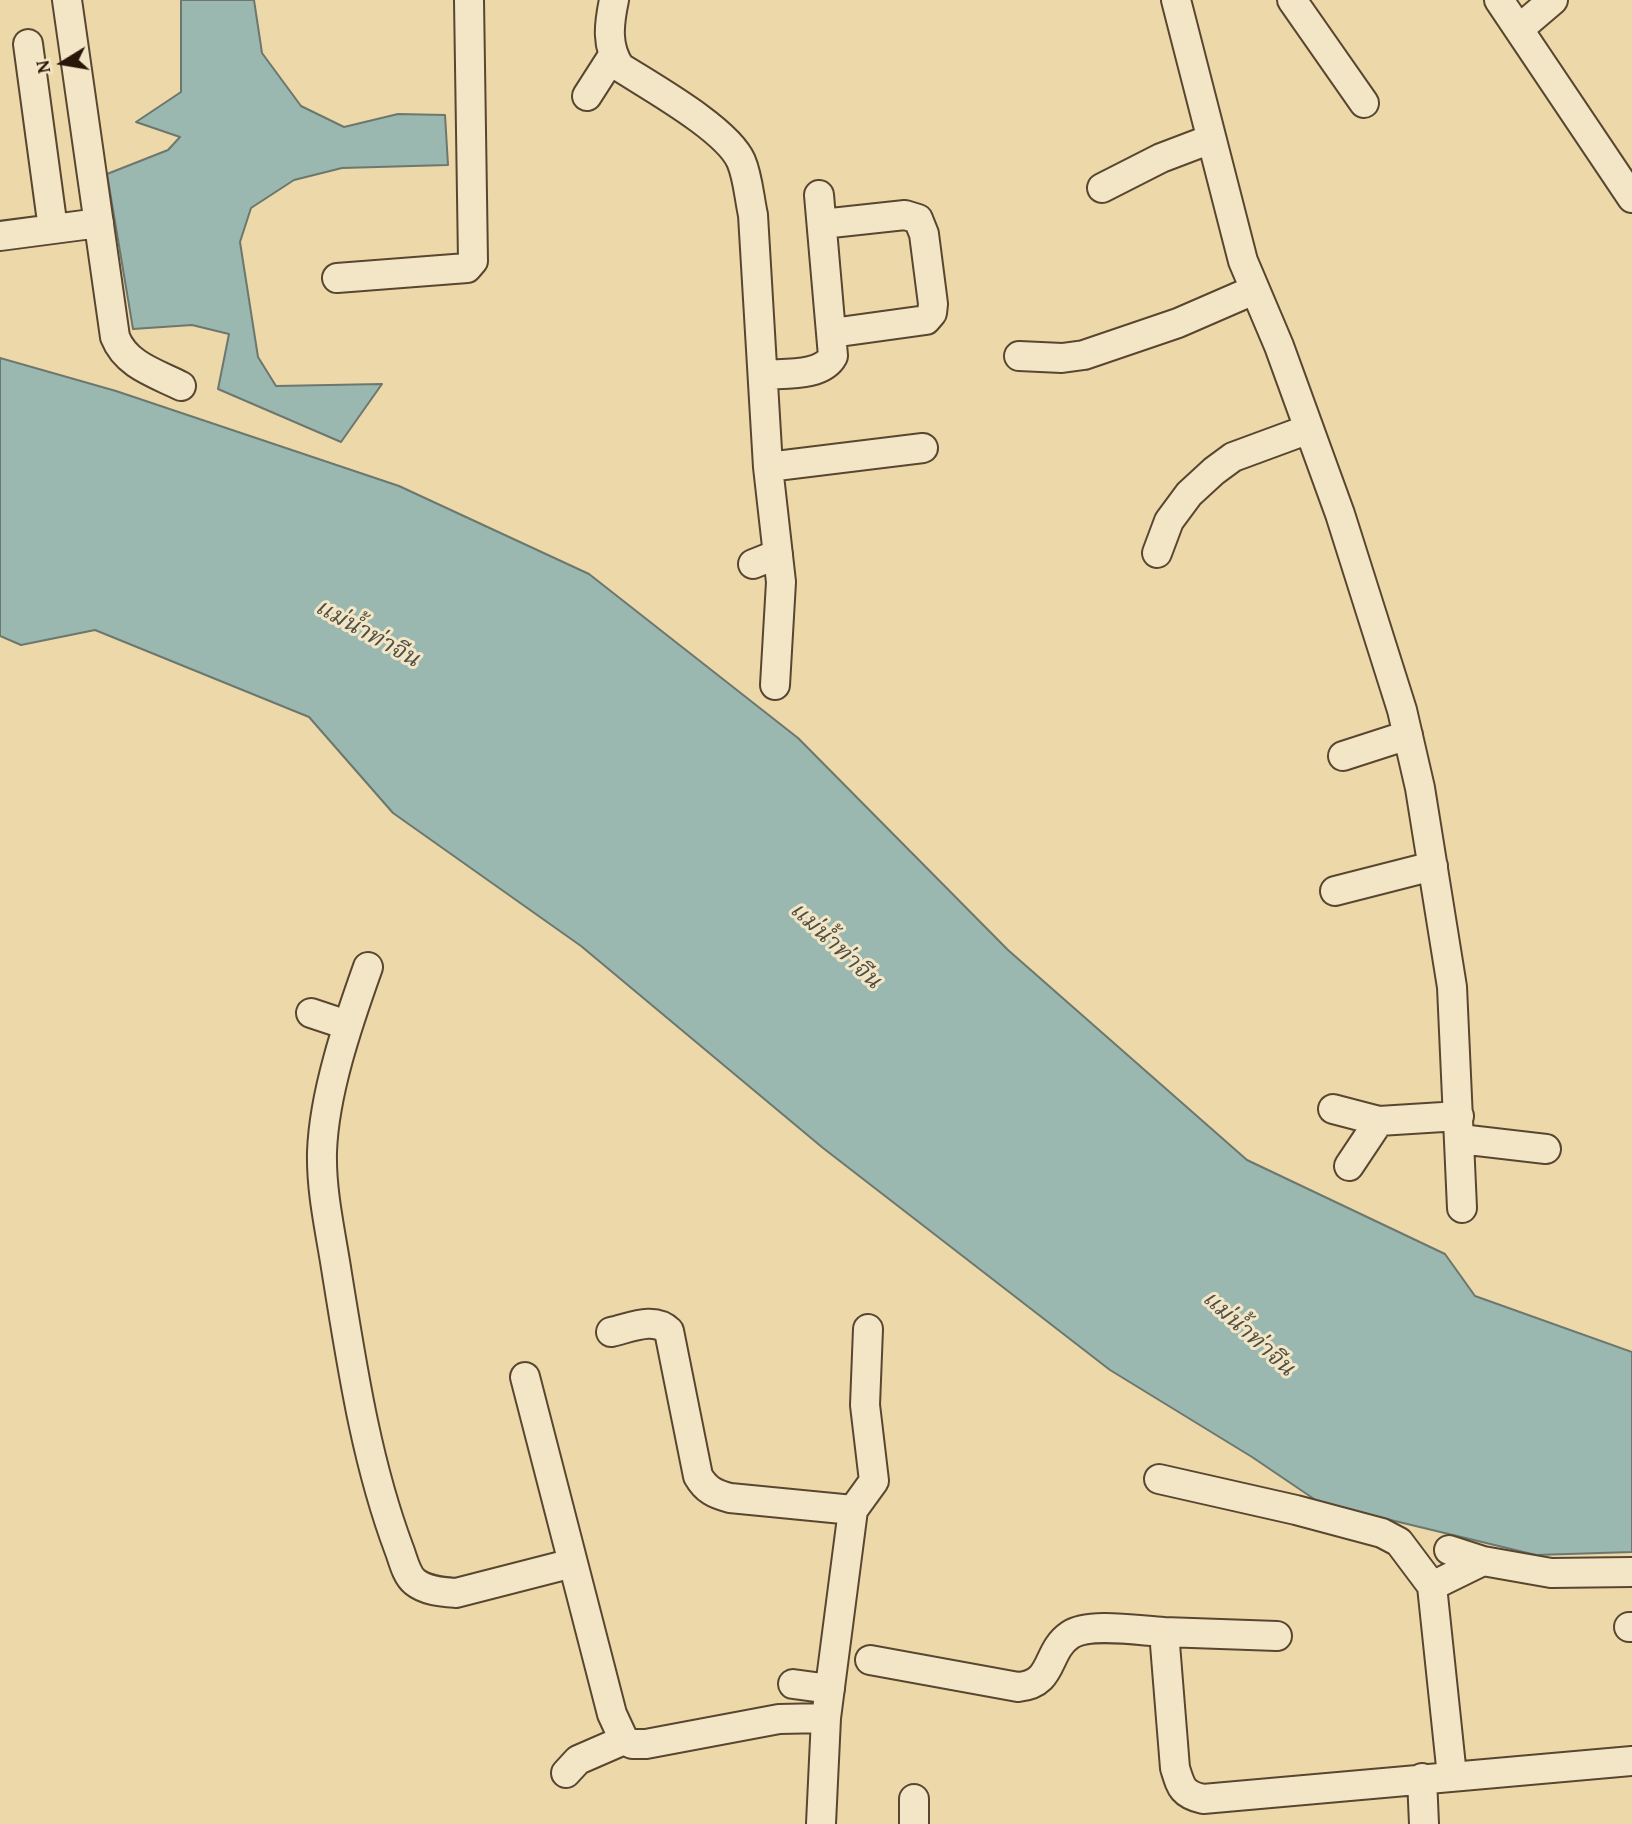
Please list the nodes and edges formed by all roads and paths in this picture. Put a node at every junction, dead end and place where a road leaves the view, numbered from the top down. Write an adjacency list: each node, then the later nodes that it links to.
1 (67, 0): 17 (street)
2 (468, 0): 21 (street)
3 (614, 0): 10 (street)
4 (1176, 0): 13 (street)
5 (1292, 0): 12 (street)
6 (1499, 0): 8 (street)
7 (1553, 0): 8 (street)
8 (1520, 29): 16 (street)
9 (28, 44): 19 (street)
10 (612, 57): 11 (street); 25 (street)
11 (587, 96)
12 (1364, 103)
13 (1211, 139): 14 (street); 22 (street)
14 (1102, 188)
15 (819, 195): 18 (street)
16 (1632, 198)
17 (99, 223): 19 (street); 26 (street)
18 (822, 224): 23 (street); 23 (street)
19 (53, 229): 20 (street)
20 (0, 236)
21 (337, 278)
22 (1254, 290): 24 (street); 27 (street)
23 (832, 333): 25 (street)
24 (1019, 356)
25 (763, 375): 29 (street)
26 (181, 386)
27 (1309, 429): 30 (street); 32 (street)
28 (923, 448): 29 (street)
29 (768, 467): 31 (street)
30 (1157, 553)
31 (775, 685)
32 (1408, 735): 33 (street); 34 (street)
33 (1343, 756)
34 (1433, 866): 35 (street); 41 (street)
35 (1335, 891)
36 (368, 967): 38 (street)
37 (312, 1013): 38 (street)
38 (347, 1025): 52 (street)
39 (1333, 1109): 40 (street)
40 (1379, 1121): 41 (street); 43 (street)
41 (1459, 1127): 42 (street); 44 (street)
42 (1546, 1149)
43 (1349, 1166)
44 (1462, 1208)
45 (868, 1328): 49 (street)
46 (611, 1332): 49 (street)
47 (525, 1377): 52 (street)
48 (1159, 1479): 54 (street)
49 (853, 1510): 59 (street)
50 (1449, 1550): 51 (street)
51 (1483, 1561): 53 (street); 54 (street)
52 (573, 1563): 61 (street)
53 (1632, 1572)
54 (1432, 1586): 64 (street)
55 (1164, 1632): 56 (street); 57 (street); 65 (street)
56 (1276, 1636)
57 (870, 1661)
58 (793, 1684): 59 (street)
59 (830, 1689): 60 (street)
60 (826, 1718): 61 (street); 66 (street)
61 (624, 1740): 63 (street)
62 (1632, 1761): 64 (street)
63 (566, 1773)
64 (1452, 1776): 65 (street)
65 (1422, 1778): 67 (street)
66 (821, 1824)
67 (1424, 1824)

